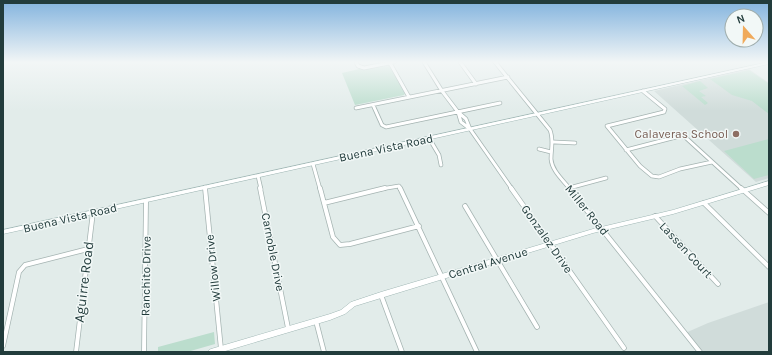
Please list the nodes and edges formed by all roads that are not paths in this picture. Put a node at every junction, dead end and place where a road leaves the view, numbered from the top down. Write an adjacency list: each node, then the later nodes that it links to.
1 (399, 79): 10 (street)
2 (434, 79): 8 (street, Gonzalez Drive)
3 (472, 79): 7 (street)
4 (501, 79): 7 (street)
5 (509, 79): 15 (street)
6 (699, 79): 9 (street, Buena Vista Road)
7 (476, 84): 8 (street)
8 (442, 91): 10 (street); 14 (street, Gonzalez Drive)
9 (643, 91): 15 (street, Buena Vista Road); 21 (street)
10 (409, 97): 12 (street)
11 (500, 103): 14 (street)
12 (373, 105): 13 (street); 14 (street)
13 (356, 108)
14 (458, 112): 16 (street, Gonzalez Drive)
15 (538, 114): 16 (street, Buena Vista Road); 18 (street)
16 (470, 129): 17 (street, Buena Vista Road); 42 (street, Gonzalez Drive)
17 (429, 138): 24 (street, Buena Vista Road); 25 (street)
18 (554, 142): 19 (street); 22 (street)
19 (575, 143)
20 (539, 149): 22 (street)
21 (626, 150): 23 (street); 23 (street)
22 (551, 152): 30 (street, Miller Road)
23 (712, 162): 31 (street)
24 (313, 164): 26 (street, Buena Vista Road); 33 (street)
25 (441, 165)
26 (258, 176): 29 (street, Buena Vista Road); 51 (street, Carnoble Drive)
27 (606, 178): 30 (street)
28 (769, 183): 31 (street, Central Avenue)
29 (205, 188): 32 (street, Buena Vista Road); 54 (street, Willow Drive)
30 (569, 188): 40 (street, Miller Road)
31 (743, 190): 34 (street, Central Avenue); 37 (street)
32 (146, 200): 36 (street, Buena Vista Road); 56 (street, Ranchito Drive)
33 (324, 203): 39 (street); 39 (street)
34 (704, 203): 38 (street, Central Avenue); 45 (street)
35 (465, 206): 44 (street)
36 (93, 212): 41 (street, Buena Vista Road); 43 (street, Aguirre Road)
37 (769, 213)
38 (655, 216): 40 (street, Central Avenue); 47 (street, Lassen Court)
39 (419, 226): 46 (street)
40 (602, 229): 42 (street, Central Avenue); 61 (street, Miller Road)
41 (3, 232)
42 (551, 244): 44 (street, Central Avenue); 53 (street, Gonzalez Drive)
43 (88, 249): 52 (street); 55 (street, Aguirre Road)
44 (497, 260): 46 (street, Central Avenue); 50 (street)
45 (769, 267)
46 (442, 276): 48 (street, Central Avenue); 60 (street)
47 (718, 284)
48 (381, 295): 49 (street, Central Avenue); 59 (street)
49 (316, 321): 51 (street, Central Avenue); 58 (street)
50 (537, 327)
51 (288, 328): 54 (street, Central Avenue)
52 (3, 346)
53 (624, 348)
54 (221, 349): 57 (street, Central Avenue)
55 (76, 352)
56 (144, 352)
57 (210, 352)
58 (324, 352)
59 (402, 352)
60 (477, 352)
61 (700, 352)

